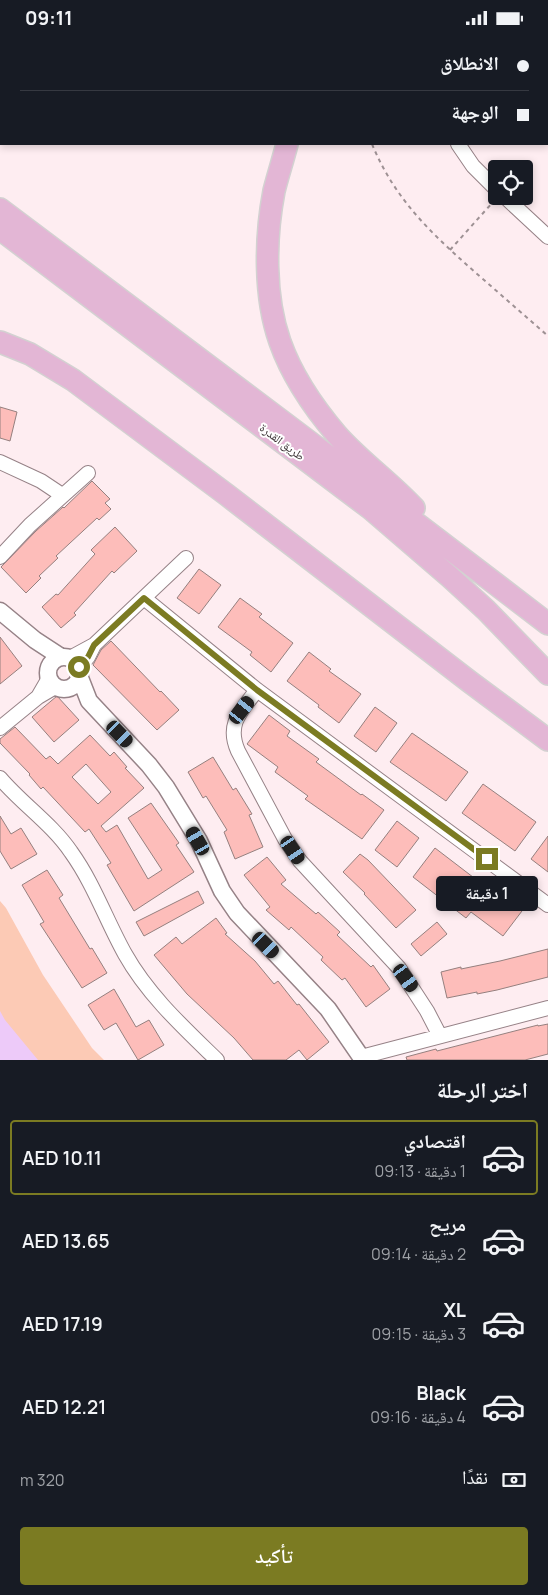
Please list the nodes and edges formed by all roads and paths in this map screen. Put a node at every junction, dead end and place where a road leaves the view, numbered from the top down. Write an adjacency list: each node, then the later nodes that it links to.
1 (287, 145): 16 (main road)
2 (372, 145): 10 (path)
3 (459, 145): 4 (street)
4 (488, 180)
5 (490, 205): 10 (path)
6 (514, 205): 9 (street)
7 (0, 209): 16 (main road, طريق القدرة)
8 (0, 229): 23 (main road, طريق القدرة)
9 (548, 237)
10 (450, 250): 11 (path)
11 (548, 337)
12 (0, 342): 26 (main road)
13 (0, 462): 15 (street)
14 (88, 473): 15 (street)
15 (62, 495): 17 (street)
16 (439, 540): 21 (main road, طريق القدرة)
17 (0, 557)
18 (186, 558): 19 (street)
19 (144, 598): 22 (street); 24 (street)
20 (0, 611): 22 (street)
21 (548, 624)
22 (63, 672): 25 (street); 31 (street)
23 (548, 674)
24 (257, 690): 28 (street); 30 (street)
25 (0, 728)
26 (548, 739)
27 (0, 778): 32 (street)
28 (548, 905)
29 (548, 1008): 30 (street)
30 (440, 1036): 31 (street)
31 (362, 1058)
32 (217, 1060)

